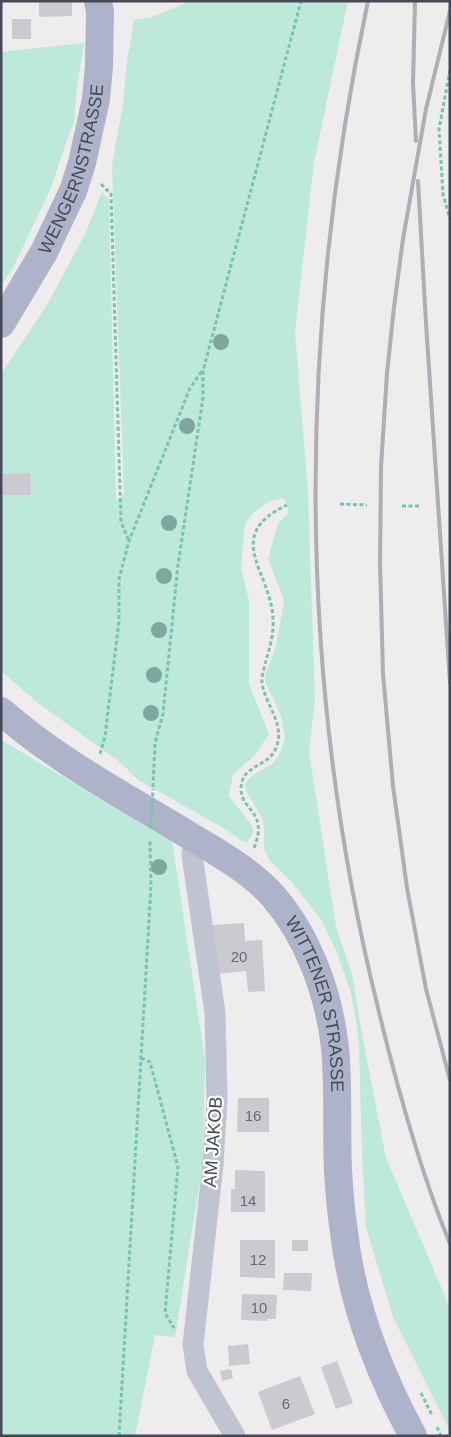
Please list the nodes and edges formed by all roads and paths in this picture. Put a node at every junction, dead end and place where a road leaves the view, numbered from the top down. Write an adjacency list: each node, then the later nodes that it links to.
1 (98, 1): 4 (main road, WENGERNSTRASSE)
2 (300, 1): 7 (path)
3 (450, 70): 5 (path)
4 (82, 163): 6 (main road, WENGERNSTRASSE); 13 (path)
5 (450, 219)
6 (1, 324)
7 (203, 371): 13 (path); 16 (path, bridge)
8 (340, 504): 9 (path)
9 (367, 504)
10 (287, 505): 19 (path)
11 (402, 506): 12 (path)
12 (419, 506)
13 (129, 541): 15 (path)
14 (1, 711): 17 (main road, WITTENER STRASSE)
15 (98, 757)
16 (151, 829)
17 (194, 838): 21 (street, AM JAKOB); 24 (main road, WITTENER STRASSE)
18 (150, 850): 20 (path)
19 (253, 852)
20 (141, 1058): 21 (path); 22 (path)
21 (192, 1345): 23 (street, AM JAKOB)
22 (119, 1436)
23 (235, 1436)
24 (414, 1436)

